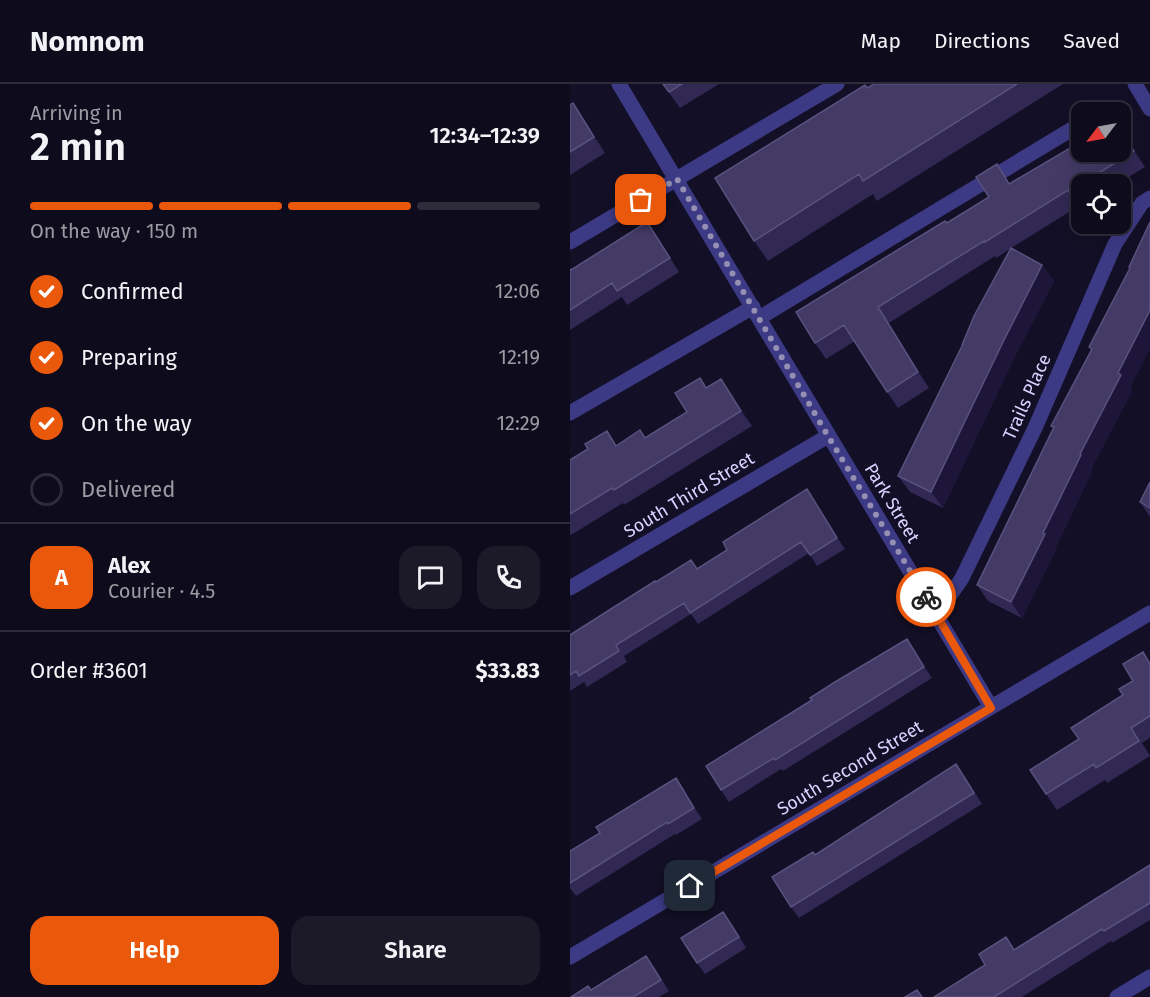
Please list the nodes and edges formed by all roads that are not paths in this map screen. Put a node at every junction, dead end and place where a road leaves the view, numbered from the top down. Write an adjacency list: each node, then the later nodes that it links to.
1 (619, 84): 6 (street, Park Street)
2 (837, 84): 6 (street)
3 (1135, 84): 4 (street)
4 (1150, 109)
5 (1071, 129): 9 (street)
6 (677, 179): 8 (street); 9 (street, Park Street)
7 (1150, 198): 13 (street, Trails Place)
8 (570, 242)
9 (756, 313): 10 (street); 11 (street, Park Street)
10 (570, 413)
11 (828, 436): 12 (street, South Third Street); 13 (street, Park Street)
12 (570, 588)
13 (934, 610): 15 (street, Park Street)
14 (1150, 613): 15 (street, South Second Street)
15 (991, 708): 16 (street, South Second Street)
16 (570, 957)
17 (1150, 977): 18 (street)
18 (1116, 997)

